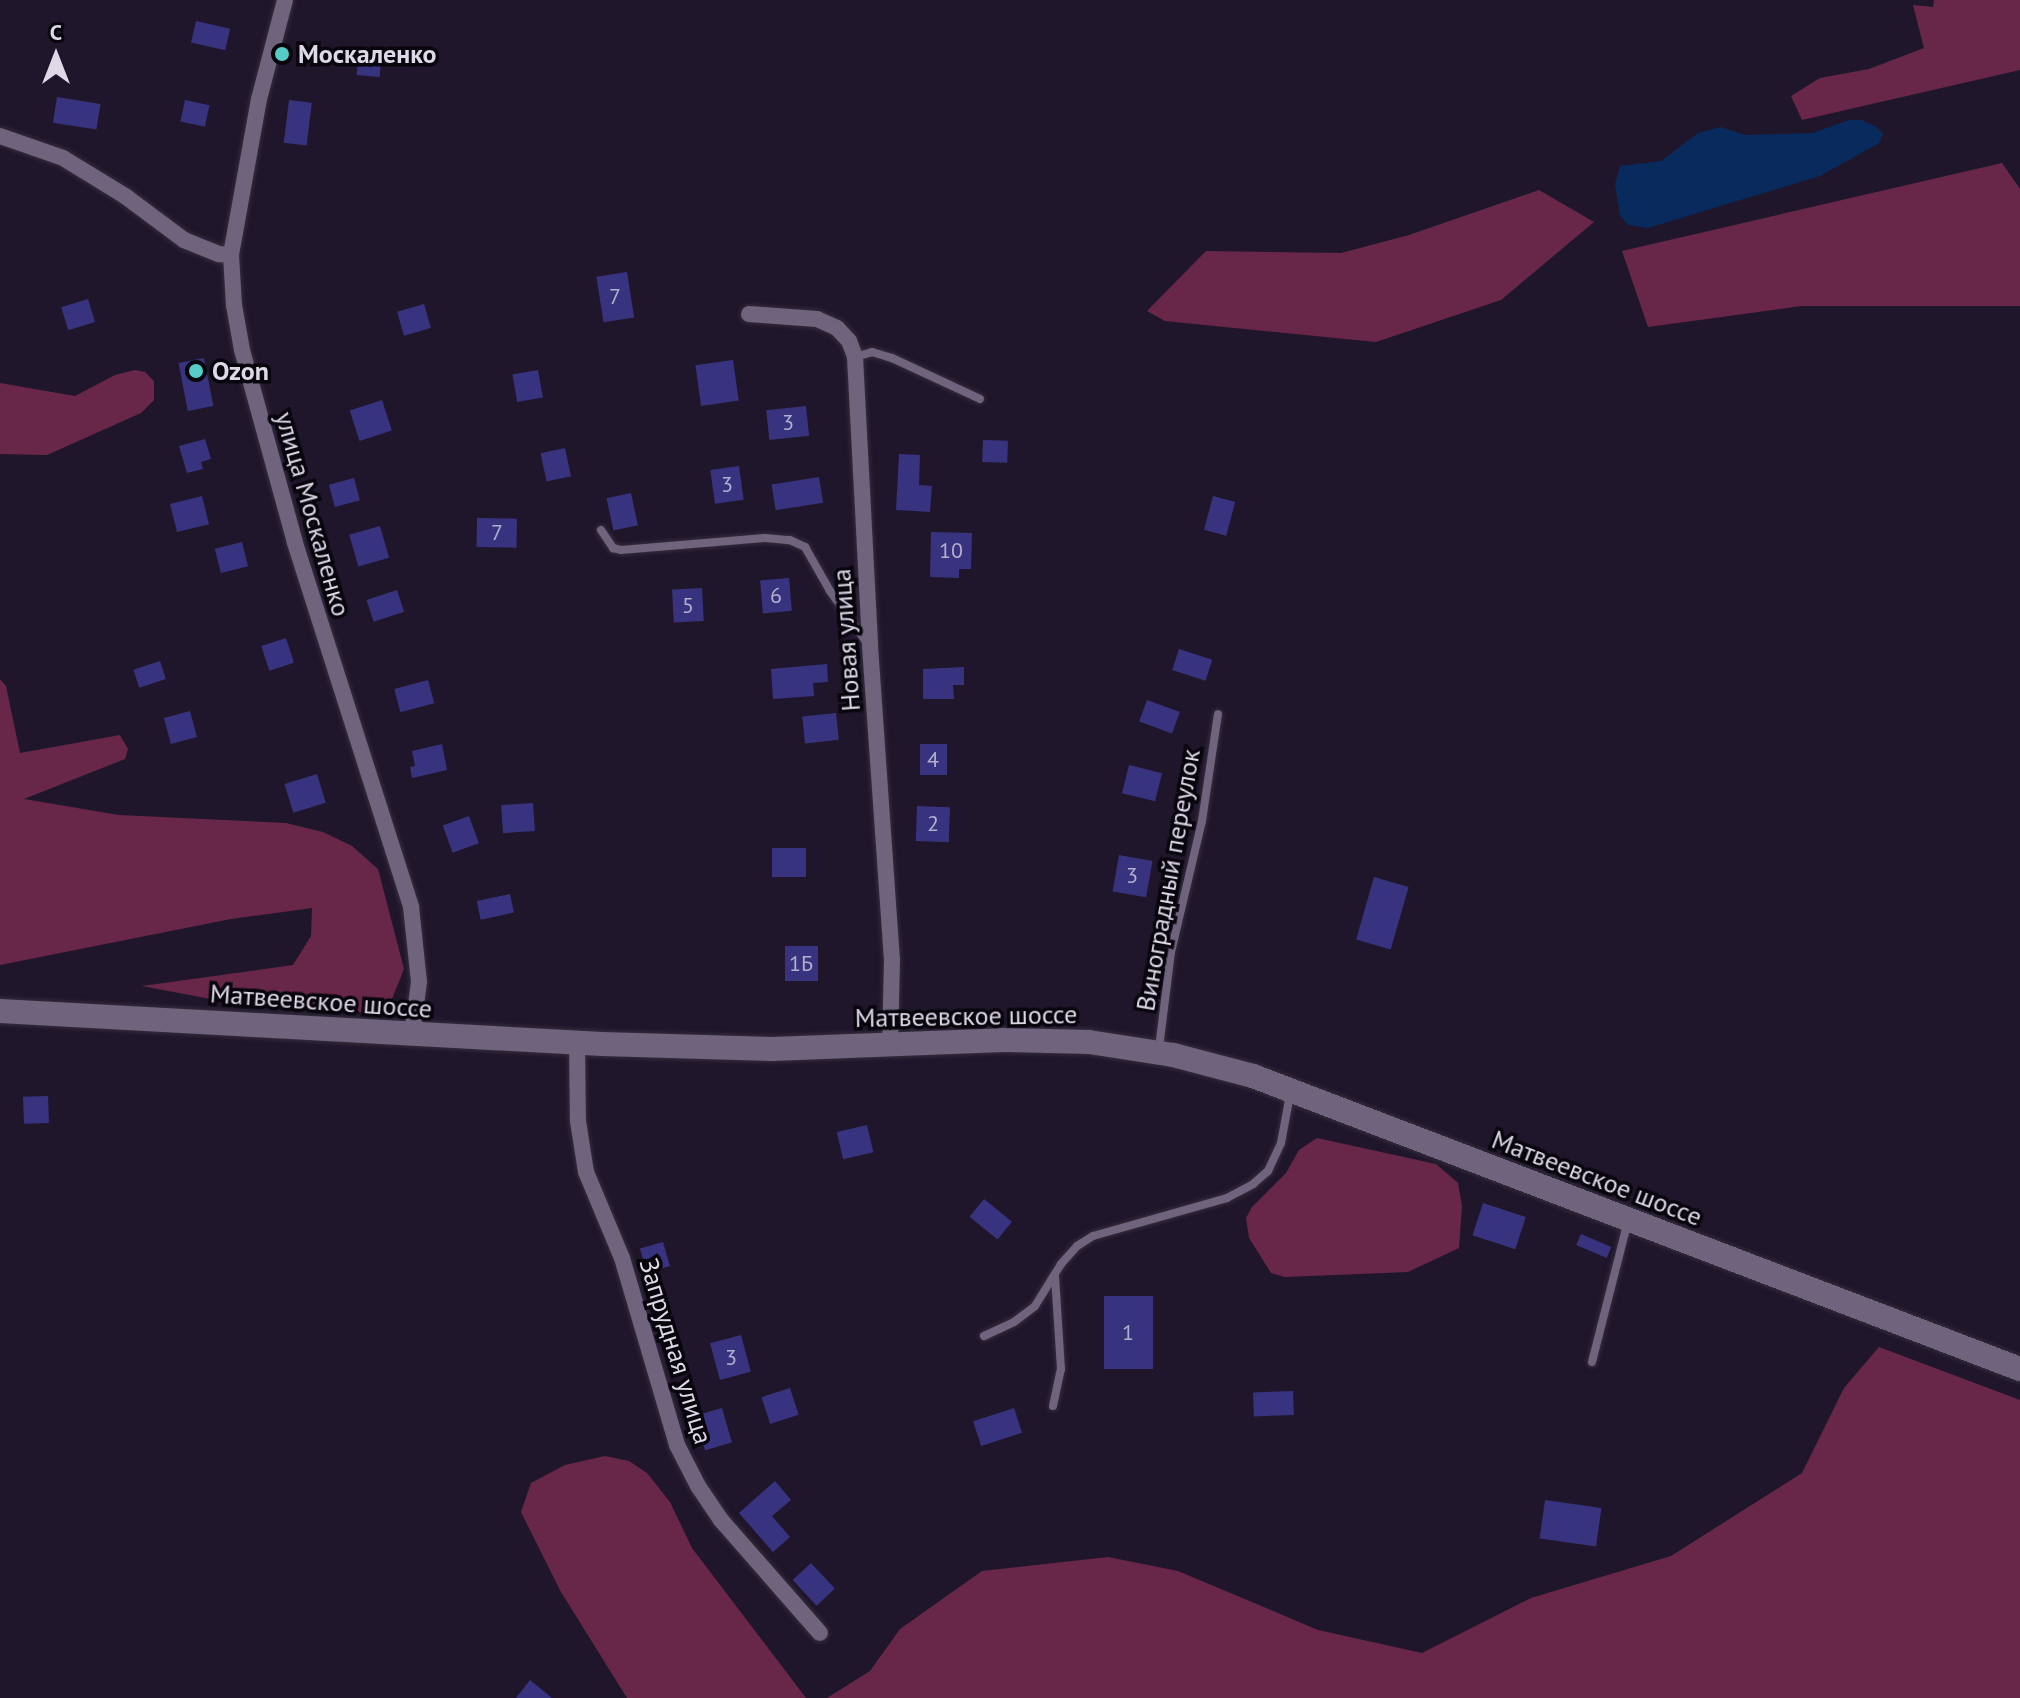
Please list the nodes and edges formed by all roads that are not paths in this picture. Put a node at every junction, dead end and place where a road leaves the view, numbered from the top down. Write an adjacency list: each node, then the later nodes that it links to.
1 (285, 0): 3 (street, улица Москаленко)
2 (0, 136): 3 (street)
3 (231, 255): 11 (street, улица Москаленко)
4 (749, 314): 5 (street)
5 (855, 357): 6 (lane); 8 (street, Новая улица)
6 (980, 399)
7 (601, 530): 8 (lane)
8 (870, 646): 13 (street, Новая улица)
9 (1218, 714): 14 (lane, Виноградный переулок)
10 (0, 1011): 11 (main road, Матвеевское шоссе)
11 (412, 1035): 12 (main road, Матвеевское шоссе)
12 (577, 1043): 13 (main road, Матвеевское шоссе); 22 (street, Запрудная улица)
13 (890, 1044): 14 (main road, Матвеевское шоссе)
14 (1158, 1053): 15 (main road, Матвеевское шоссе)
15 (1290, 1090): 16 (main road, Матвеевское шоссе); 17 (lane)
16 (1629, 1220): 19 (lane); 20 (main road, Матвеевское шоссе)
17 (1055, 1276): 18 (lane); 21 (lane)
18 (984, 1336)
19 (1592, 1362)
20 (2020, 1369)
21 (1053, 1406)
22 (820, 1633)

